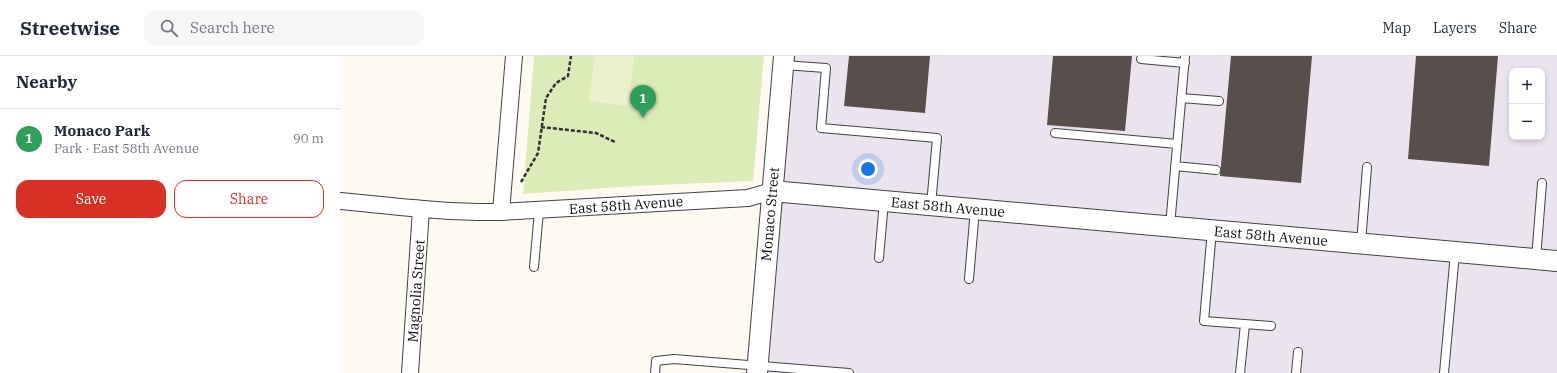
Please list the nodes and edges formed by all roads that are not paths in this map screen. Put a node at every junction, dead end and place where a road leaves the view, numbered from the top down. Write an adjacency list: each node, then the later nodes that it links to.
1 (514, 56): 20 (street)
2 (1141, 59): 3 (lane)
3 (1185, 59): 5 (lane)
4 (783, 60): 13 (street, Monaco Street); 16 (lane)
5 (1181, 98): 6 (lane); 8 (lane)
6 (1219, 101)
7 (1055, 133): 8 (lane)
8 (1177, 144): 9 (lane)
9 (1175, 166): 11 (lane); 21 (lane)
10 (1367, 167): 23 (lane)
11 (1216, 170)
12 (1542, 183): 26 (lane)
13 (772, 191): 15 (street, East 58th Avenue); 19 (street, East 58th Avenue); 33 (street, Monaco Street)
14 (340, 201): 17 (street, East 58th Avenue)
15 (884, 201): 16 (street, East 58th Avenue); 25 (lane)
16 (931, 205): 18 (street, East 58th Avenue)
17 (421, 209): 20 (street, East 58th Avenue); 34 (street, Magnolia Street)
18 (975, 209): 21 (street, East 58th Avenue); 29 (lane)
19 (539, 211): 20 (street, East 58th Avenue); 28 (lane)
20 (501, 212)
21 (1170, 227): 22 (street, East 58th Avenue)
22 (1212, 230): 23 (street, East 58th Avenue); 30 (lane)
23 (1361, 244): 24 (street, East 58th Avenue)
24 (1455, 252): 26 (street, East 58th Avenue); 39 (lane)
25 (879, 258)
26 (1536, 259): 27 (street, East 58th Avenue)
27 (1557, 261)
28 (534, 267)
29 (969, 279)
30 (1245, 324): 31 (lane); 37 (lane)
31 (1271, 326)
32 (1298, 352): 38 (lane)
33 (757, 370): 35 (lane); 36 (lane)
34 (410, 373)
35 (655, 373)
36 (849, 373)
37 (1240, 373)
38 (1296, 373)
39 (1444, 373)

